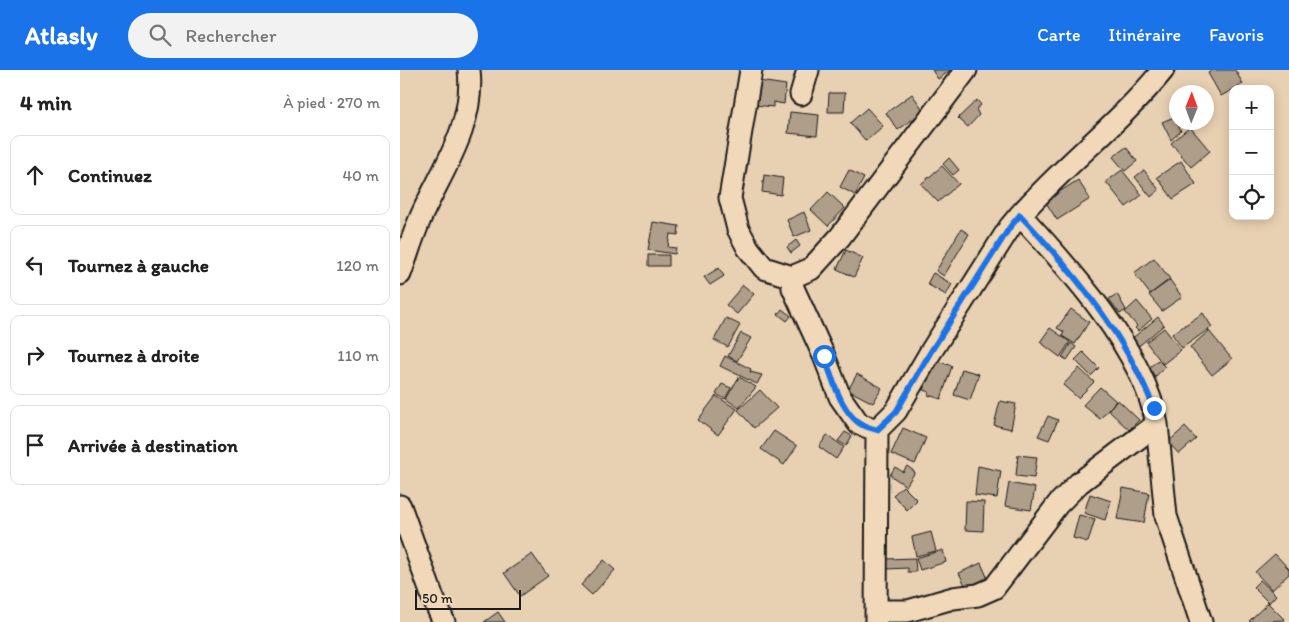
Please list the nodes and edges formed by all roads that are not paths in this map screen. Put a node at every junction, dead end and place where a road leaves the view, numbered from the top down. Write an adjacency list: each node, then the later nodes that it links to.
1 (469, 70): 8 (street)
2 (751, 70): 9 (street)
3 (808, 70): 6 (street)
4 (966, 70): 9 (street)
5 (1163, 70): 7 (street)
6 (801, 94)
7 (1020, 215): 10 (street); 11 (street)
8 (400, 274)
9 (792, 277): 11 (street)
10 (1157, 424): 13 (street); 15 (street)
11 (877, 430): 13 (street)
12 (400, 506): 14 (street)
13 (876, 616)
14 (444, 622)
15 (1201, 622)

